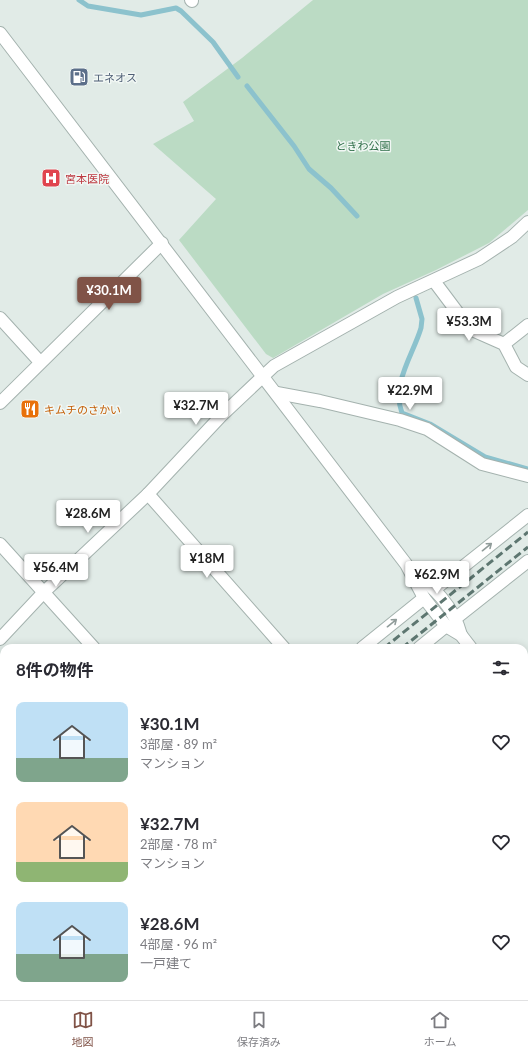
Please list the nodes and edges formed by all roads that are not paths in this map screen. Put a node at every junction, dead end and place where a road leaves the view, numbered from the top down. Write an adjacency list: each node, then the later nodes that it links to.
1 (0, 32): 3 (street)
2 (528, 222): 4 (street)
3 (162, 243): 8 (street); 10 (street)
4 (434, 281): 7 (street); 10 (street)
5 (0, 318): 8 (street)
6 (528, 325): 7 (street)
7 (504, 344): 9 (street)
8 (40, 362): 12 (street)
9 (528, 375)
10 (263, 376): 11 (street); 14 (street)
11 (276, 393): 13 (street); 18 (street)
12 (0, 403)
13 (528, 476)
14 (148, 494): 20 (street); 27 (street)
15 (528, 515): 19 (street, one-way to 15)
16 (0, 544): 20 (street)
17 (528, 561): 22 (street)
18 (406, 564): 19 (street); 21 (street)
19 (435, 589): 22 (street)
20 (44, 592): 25 (street); 26 (street)
21 (424, 598): 23 (street); 28 (street, one-way to 21)
22 (456, 618): 24 (street)
23 (446, 626): 24 (street); 29 (street)
24 (461, 635): 30 (street)
25 (0, 639)
26 (90, 644)
27 (280, 644)
28 (367, 644)
29 (424, 644)
30 (467, 644)

